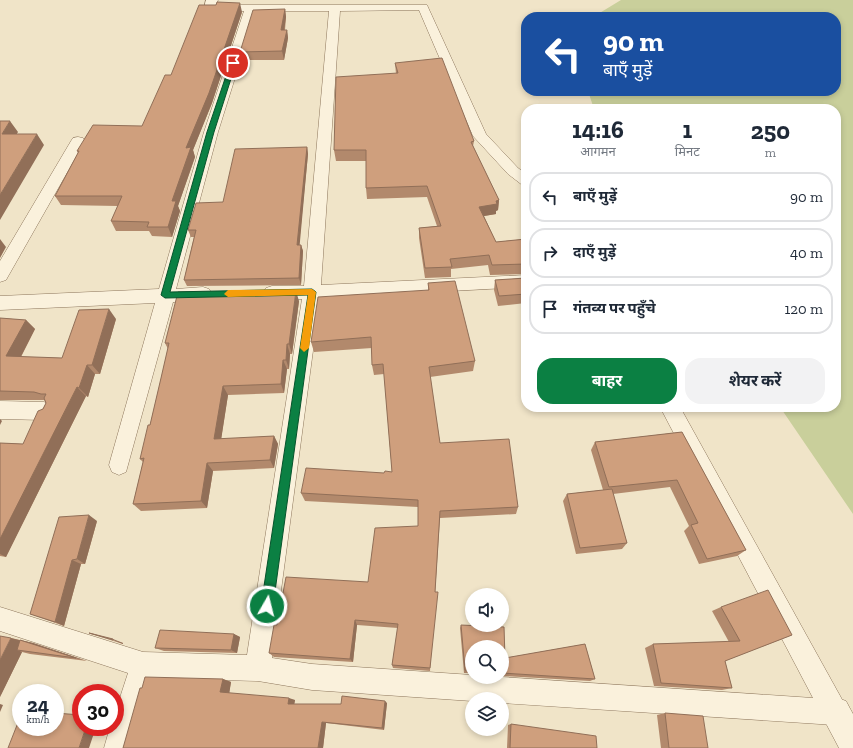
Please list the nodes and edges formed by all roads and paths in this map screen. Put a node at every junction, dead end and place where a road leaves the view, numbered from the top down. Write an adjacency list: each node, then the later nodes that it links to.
1 (212, 0): 3 (street)
2 (335, 7): 3 (street); 5 (street); 8 (street)
3 (251, 8): 11 (street)
4 (78, 141): 6 (street)
5 (521, 177)
6 (0, 276)
7 (521, 281): 8 (street)
8 (312, 292): 9 (street); 19 (street)
9 (258, 293)
10 (219, 294): 11 (street)
11 (165, 295): 12 (street); 16 (street)
12 (0, 303)
13 (0, 410): 14 (street)
14 (44, 411)
15 (673, 412): 20 (street)
16 (119, 465)
17 (0, 619): 18 (street)
18 (143, 666): 19 (street); 22 (street)
19 (258, 668): 20 (street)
20 (835, 712): 21 (street)
21 (853, 743)
22 (117, 748)

